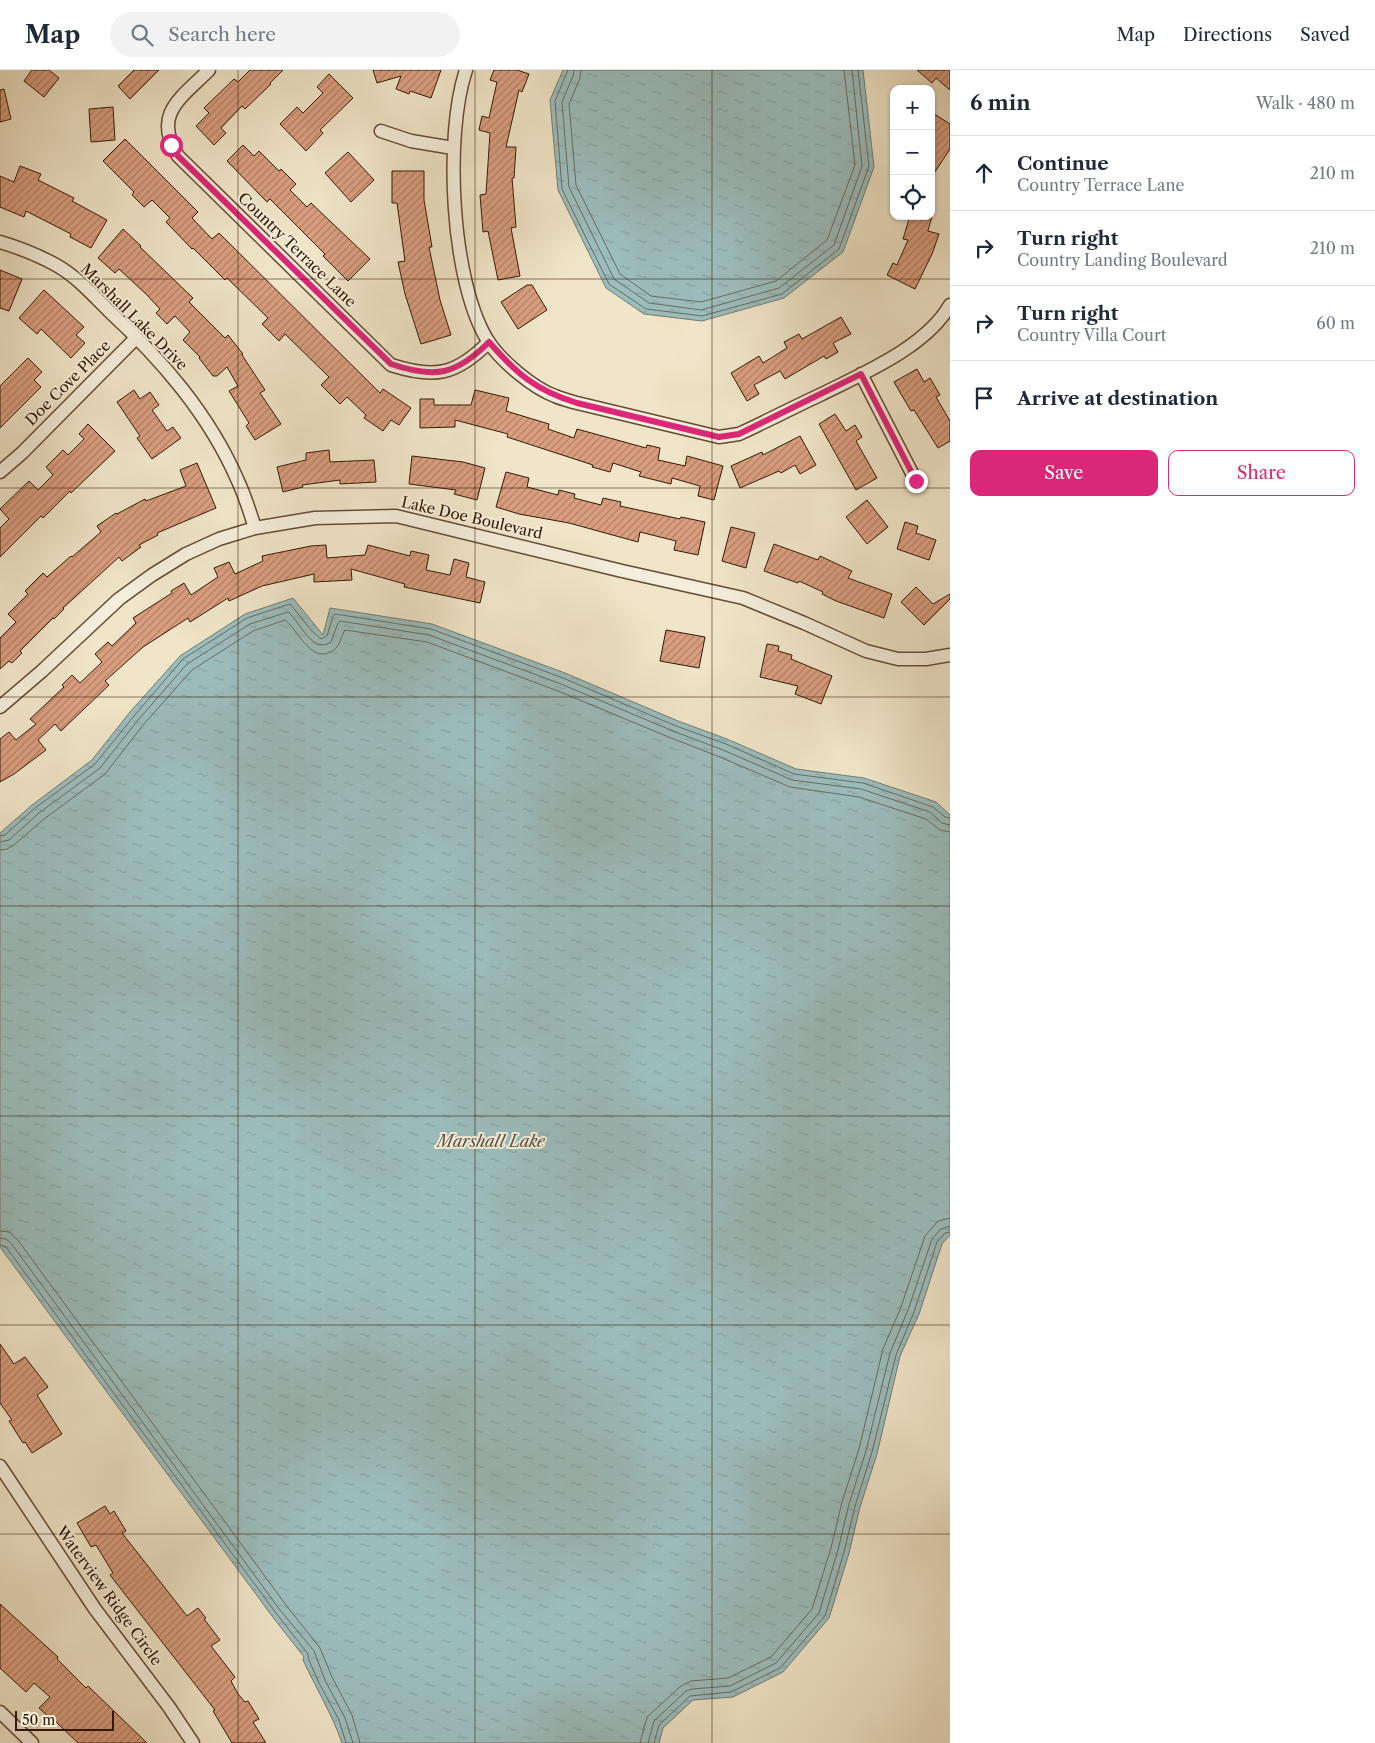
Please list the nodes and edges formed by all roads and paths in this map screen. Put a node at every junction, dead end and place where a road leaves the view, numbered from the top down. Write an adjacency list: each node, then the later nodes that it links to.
1 (209, 70): 8 (street, Country Terrace Lane)
2 (466, 70): 4 (street)
3 (381, 131): 4 (street)
4 (453, 148): 8 (street)
5 (0, 242): 7 (street, Marshall Lake Drive)
6 (950, 305): 9 (street)
7 (136, 338): 10 (street, Doe Cove Place); 12 (street, Marshall Lake Drive)
8 (489, 342): 9 (street)
9 (861, 374): 11 (street)
10 (0, 472)
11 (916, 481)
12 (254, 528): 13 (street, Lake Doe Boulevard); 14 (street, Lake Doe Boulevard)
13 (950, 655)
14 (0, 707)
15 (0, 1466): 18 (street, Waterview Ridge Circle)
16 (0, 1712): 17 (street)
17 (32, 1743)
18 (193, 1743)

